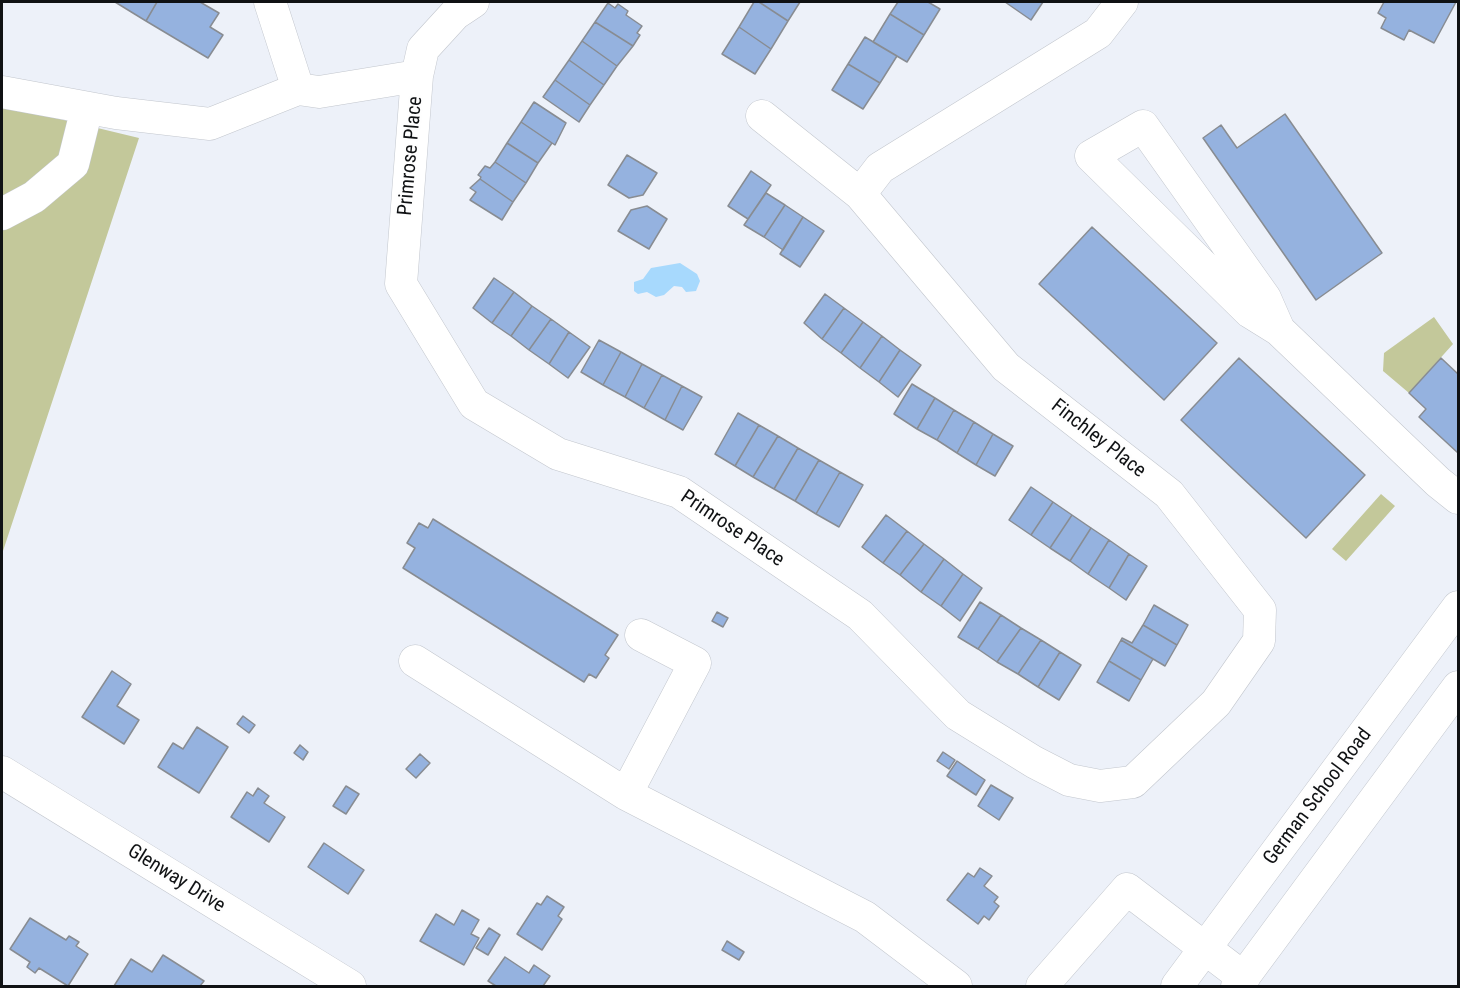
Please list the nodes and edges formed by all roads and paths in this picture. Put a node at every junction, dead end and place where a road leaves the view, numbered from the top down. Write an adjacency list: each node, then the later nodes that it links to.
1 (270, 2): 5 (street)
2 (473, 2): 4 (street, Primrose Place)
3 (1122, 2): 9 (street)
4 (417, 76): 5 (street); 17 (street, Primrose Place)
5 (298, 89): 7 (street)
6 (2, 92): 7 (street)
7 (87, 108): 10 (street)
8 (762, 116): 9 (street, Finchley Place)
9 (860, 194): 17 (street, Finchley Place)
10 (2, 214)
11 (1278, 330): 11 (street); 12 (street)
12 (1458, 498)
13 (1458, 607): 20 (street, German School Road)
14 (641, 635): 19 (street)
15 (415, 661): 19 (street)
16 (1458, 687): 21 (street)
17 (1216, 703)
18 (2, 772): 22 (street, Glenway Drive)
19 (626, 794): 23 (street)
20 (1205, 948): 21 (street); 24 (street); 25 (street, German School Road)
21 (1240, 982)
22 (350, 987)
23 (956, 987)
24 (1041, 987)
25 (1177, 987)

